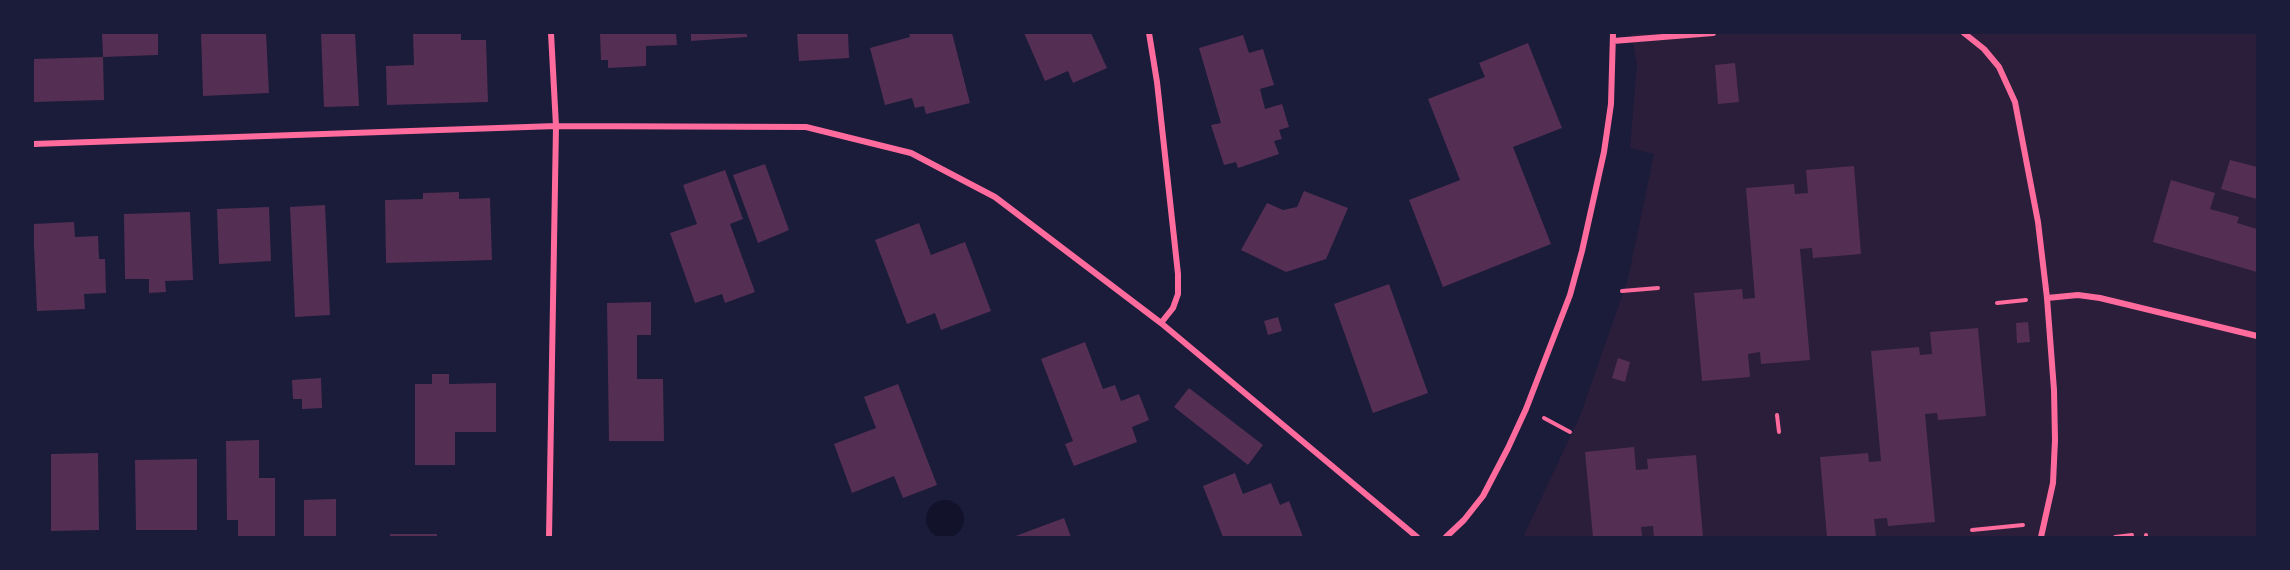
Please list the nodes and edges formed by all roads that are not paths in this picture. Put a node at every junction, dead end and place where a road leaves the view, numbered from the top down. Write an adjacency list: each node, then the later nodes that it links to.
1 (551, 33): 7 (street)
2 (1149, 33): 10 (street)
3 (1613, 33): 6 (street)
4 (1713, 33): 6 (street)
5 (1964, 33): 9 (street)
6 (1613, 41): 14 (street)
7 (556, 126): 8 (street); 10 (street); 12 (street)
8 (33, 144)
9 (2047, 298): 11 (street); 15 (street)
10 (1161, 323): 13 (street)
11 (2257, 336)
12 (549, 537)
13 (1417, 537)
14 (1446, 537)
15 (2041, 537)

